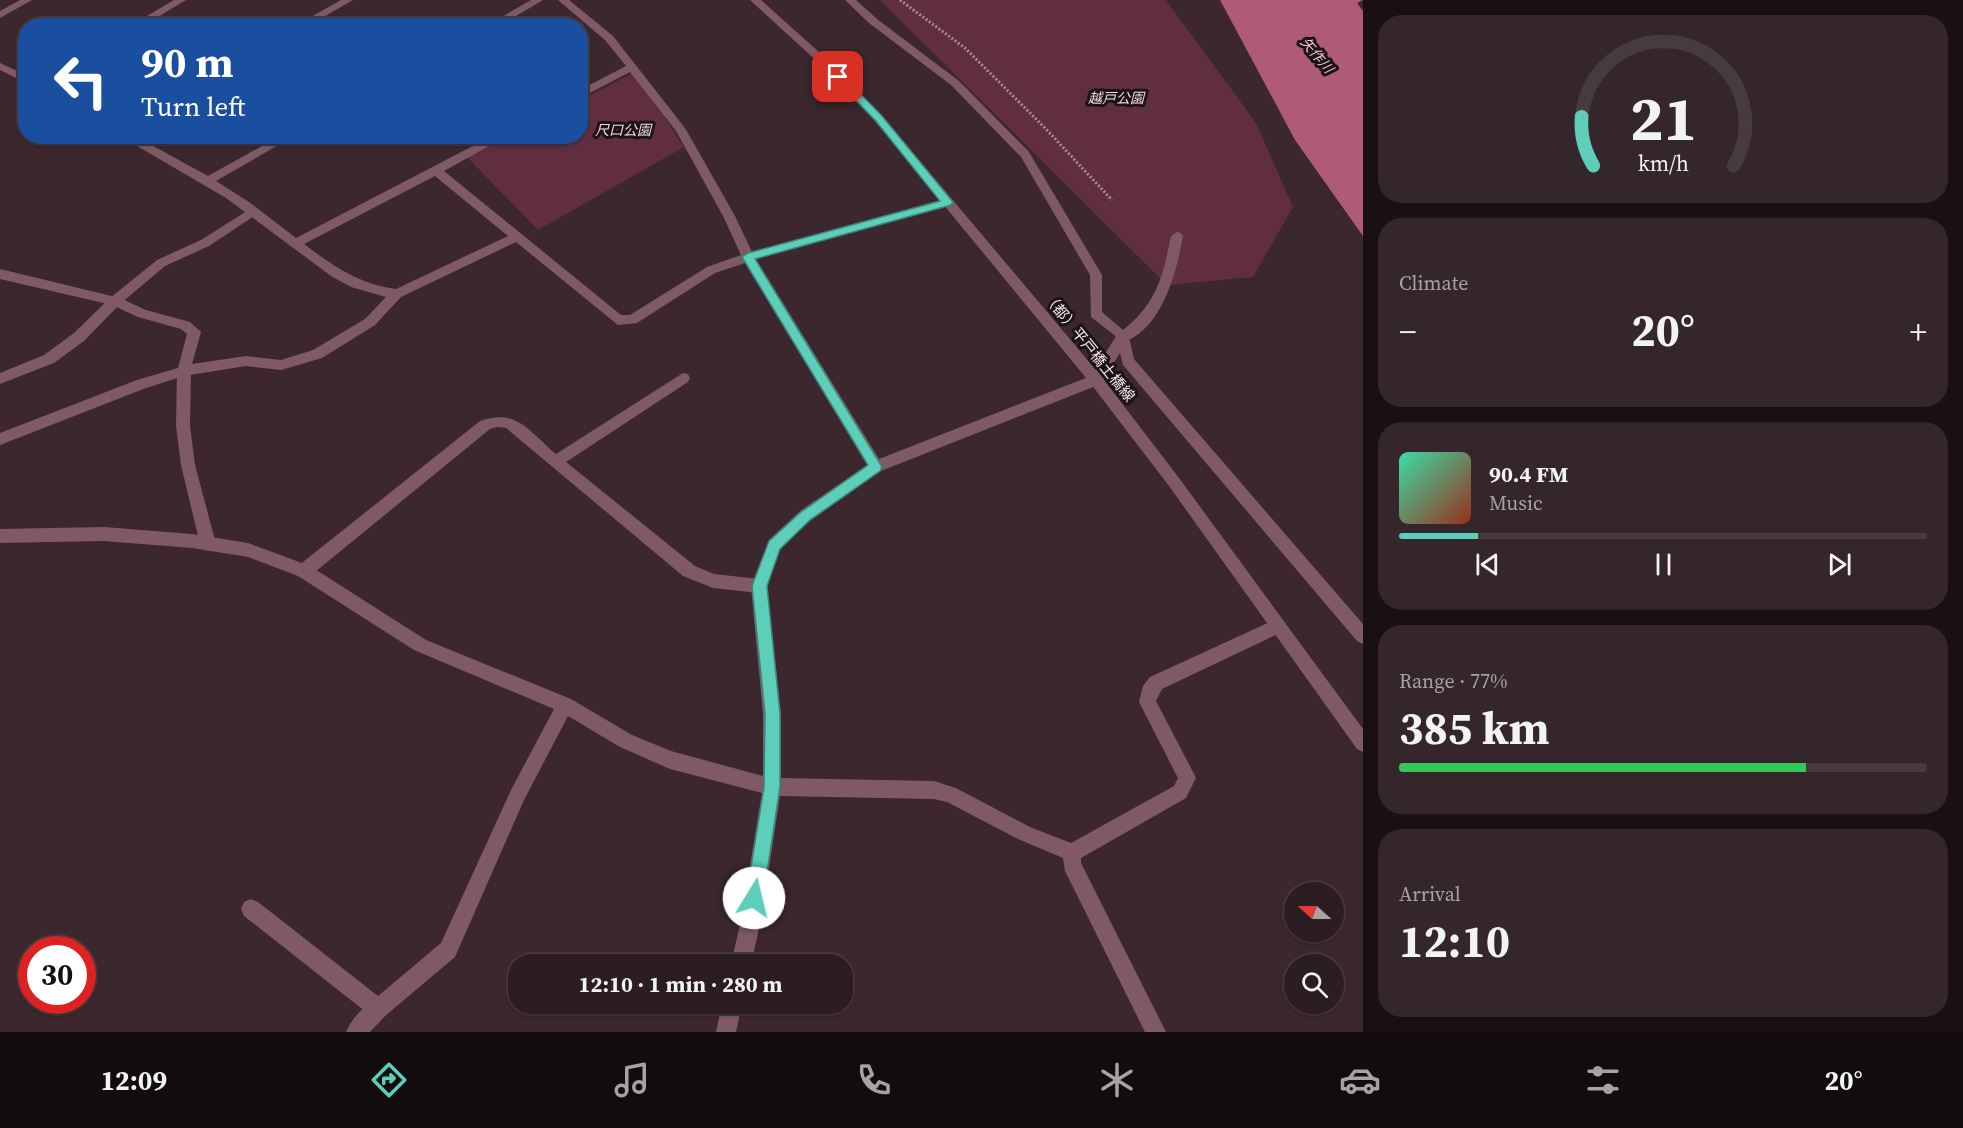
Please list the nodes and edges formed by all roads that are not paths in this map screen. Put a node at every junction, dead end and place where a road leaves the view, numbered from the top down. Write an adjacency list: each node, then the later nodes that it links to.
1 (27, 0): 8 (street)
2 (181, 0): 9 (street)
3 (348, 0): 10 (street)
4 (538, 0): 11 (street)
5 (564, 0): 12 (street)
6 (755, 0): 23 (street, （都）平戸橋土橋線)
7 (850, 0): 32 (street)
8 (0, 15)
9 (149, 18)
10 (315, 18)
11 (505, 18)
12 (586, 18)
13 (588, 20): 15 (street)
14 (0, 66): 16 (street)
15 (632, 67): 17 (street); 28 (street)
16 (18, 76)
17 (588, 91)
18 (140, 144): 22 (street)
19 (275, 144): 22 (street)
20 (487, 144): 21 (street)
21 (437, 171): 26 (street); 27 (street)
22 (208, 181): 24 (street)
23 (948, 202): 28 (street); 36 (street, （都）平戸橋土橋線)
24 (254, 211): 27 (street); 31 (street)
25 (1177, 236): 32 (street)
26 (516, 237): 28 (street); 30 (street)
27 (294, 244): 30 (street)
28 (748, 257): 39 (street)
29 (0, 274): 31 (street)
30 (397, 294): 33 (street)
31 (115, 301): 33 (street); 35 (street)
32 (1123, 337): 36 (street); 45 (street)
33 (184, 371): 37 (street); 41 (street)
34 (683, 378): 38 (street)
35 (0, 379)
36 (1096, 380): 39 (street); 44 (street, （都）平戸橋土橋線)
37 (0, 439)
38 (555, 462): 42 (street); 43 (street)
39 (876, 467): 43 (street)
40 (0, 536): 41 (street)
41 (208, 544): 42 (street)
42 (304, 571): 46 (street)
43 (759, 586): 48 (street)
44 (1278, 626): 47 (street, （都）平戸橋土橋線); 49 (street)
45 (1363, 636)
46 (565, 705): 48 (street); 52 (street)
47 (1363, 743)
48 (772, 787): 49 (street); 51 (street)
49 (1072, 853): 56 (street)
50 (251, 909): 52 (street)
51 (743, 954)
52 (378, 1009): 54 (street)
53 (730, 1014): 55 (street)
54 (356, 1032)
55 (726, 1032)
56 (1156, 1032)

